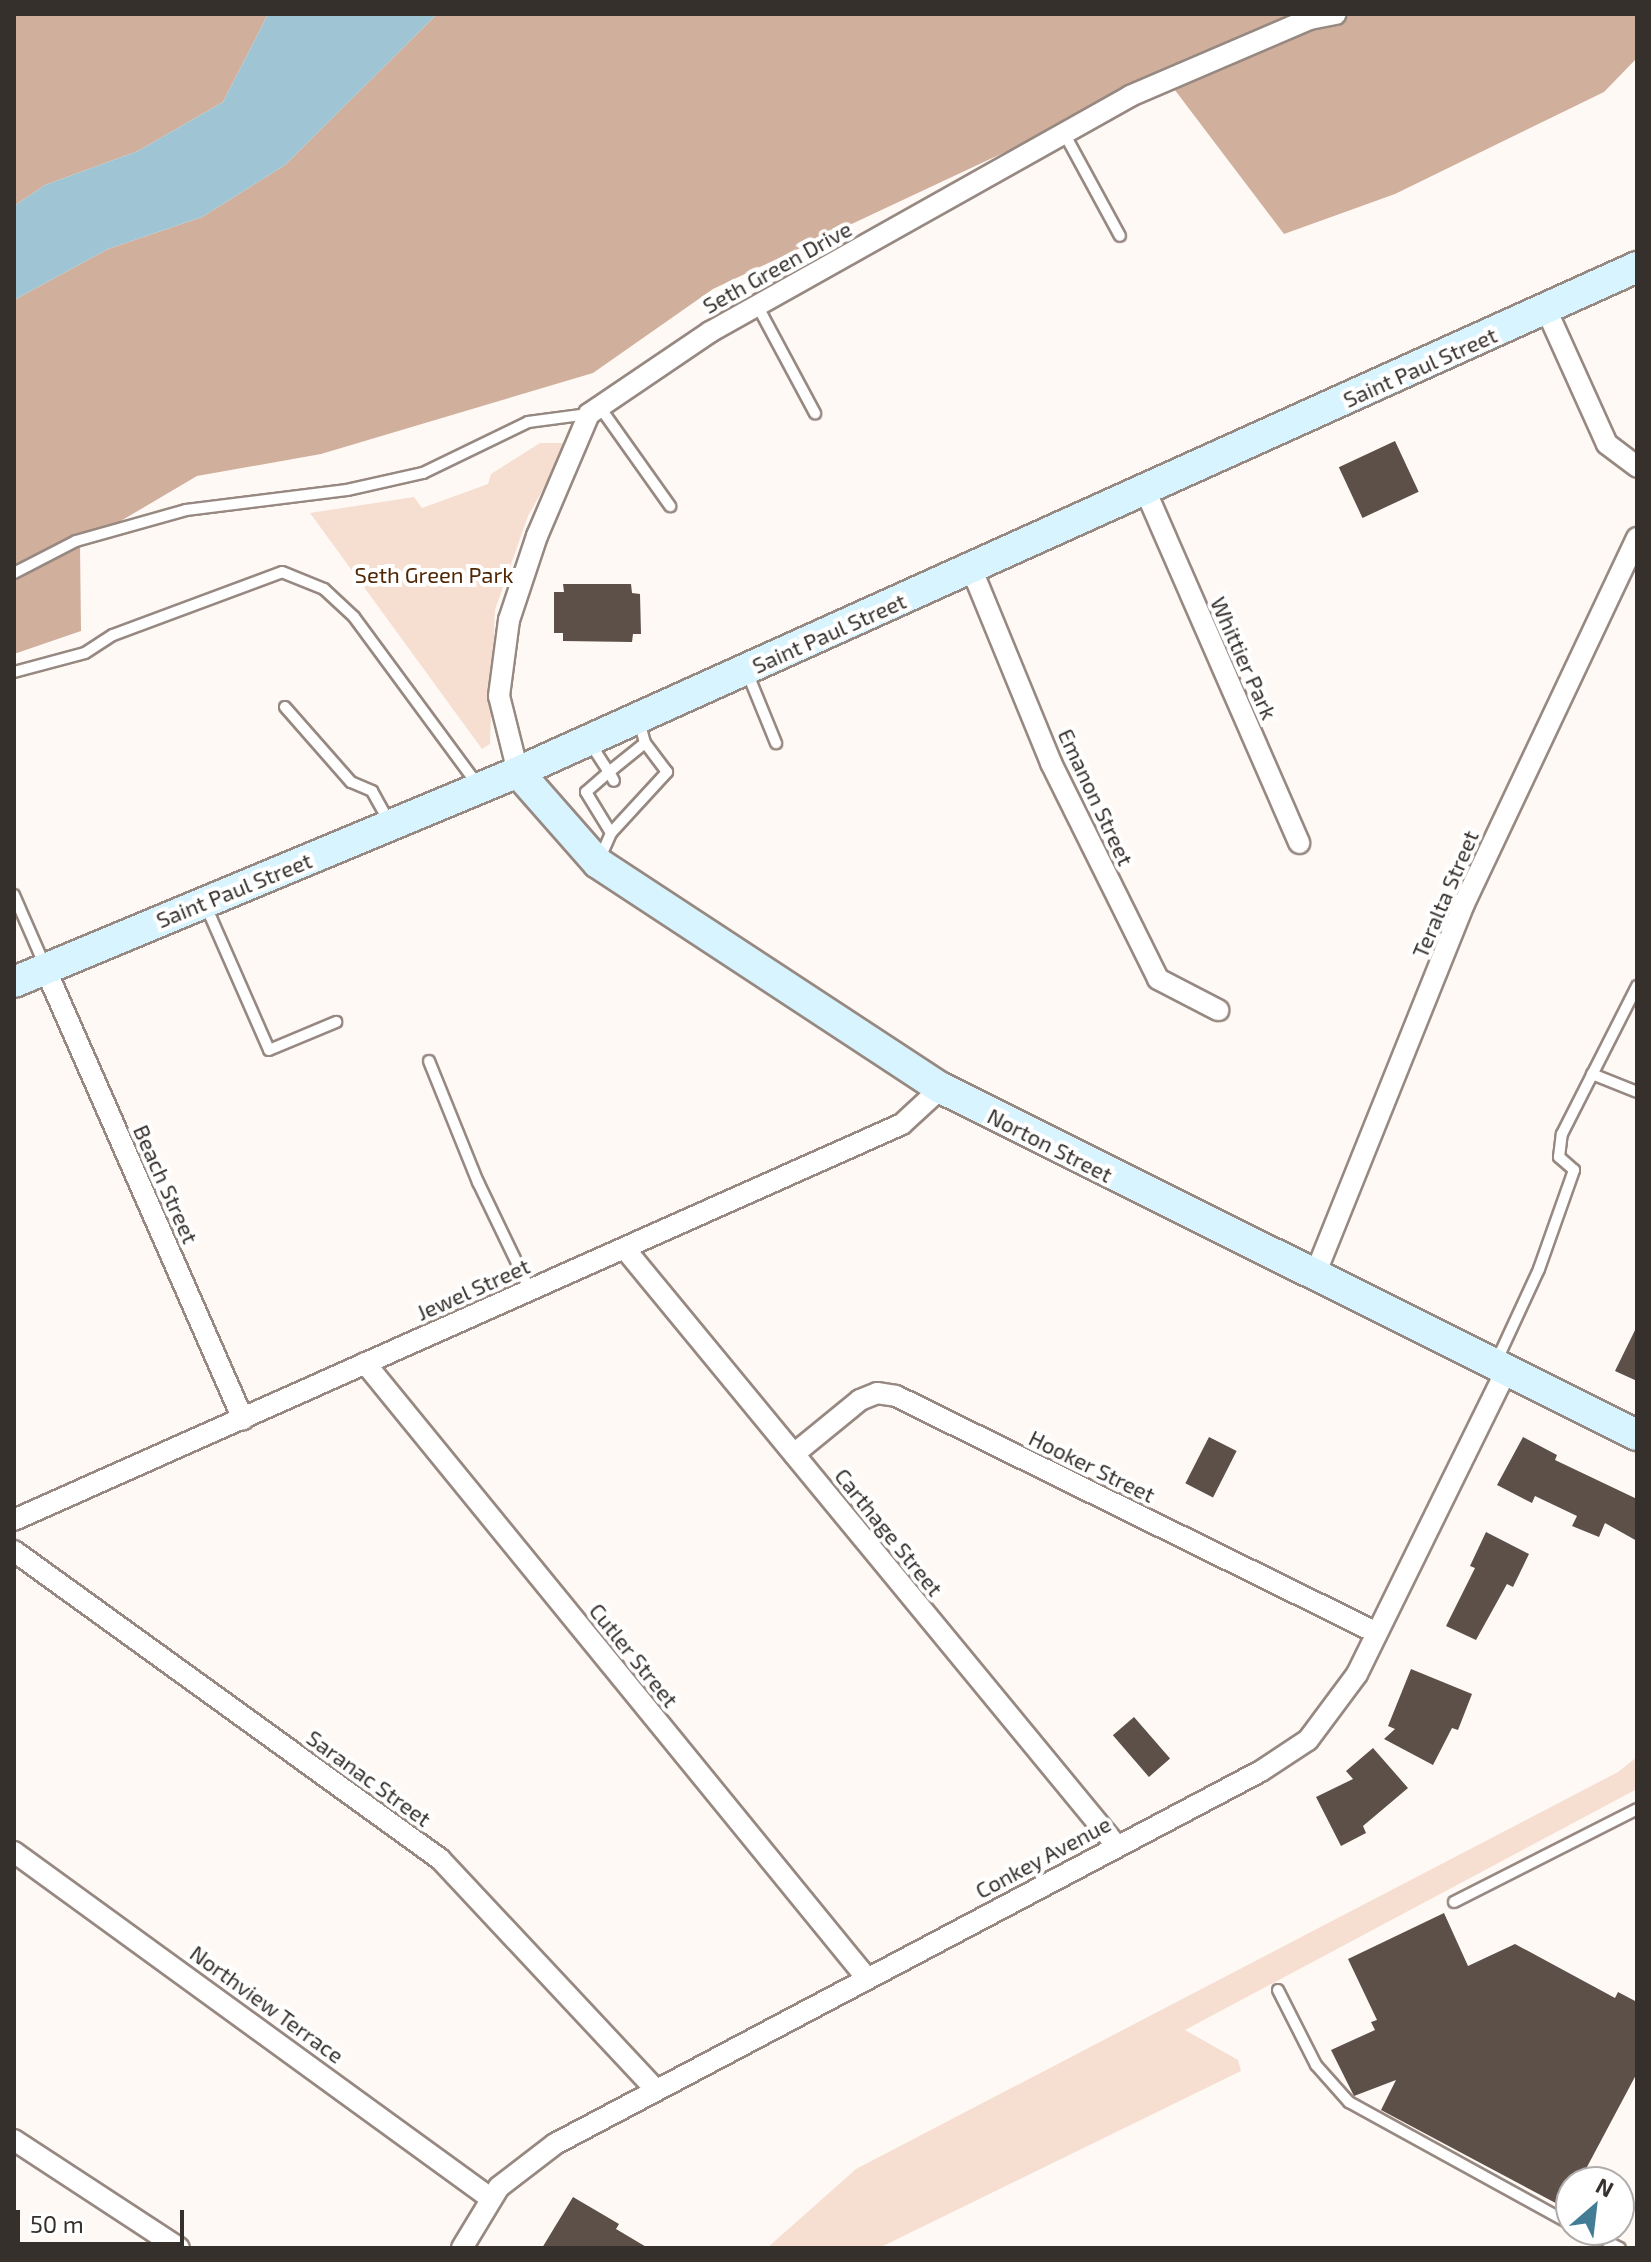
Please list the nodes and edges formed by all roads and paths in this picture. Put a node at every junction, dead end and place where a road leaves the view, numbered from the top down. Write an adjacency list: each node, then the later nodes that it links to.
1 (1336, 14): 2 (street, Seth Green Drive)
2 (1064, 133): 3 (lane); 5 (street, Seth Green Drive)
3 (1120, 236)
4 (1637, 267): 6 (main road, Saint Paul Street)
5 (757, 305): 7 (street, Seth Green Drive); 8 (lane)
6 (1546, 309): 9 (street); 10 (main road, Saint Paul Street)
7 (594, 410): 11 (lane); 14 (lane); 21 (street)
8 (815, 413)
9 (1637, 467)
10 (1146, 492): 13 (main road, Saint Paul Street); 26 (street, Whittier Park)
11 (670, 506)
12 (1637, 538): 40 (street, Teralta Street)
13 (972, 570): 15 (main road, Saint Paul Street); 33 (street, Emanon Street)
14 (14, 573)
15 (746, 670): 19 (main road, Saint Paul Street); 20 (lane)
16 (14, 672): 23 (lane)
17 (285, 707): 24 (lane)
18 (588, 740): 19 (main road, Saint Paul Street); 21 (main road, Saint Paul Street); 22 (lane)
19 (639, 742): 22 (lane); 25 (lane)
20 (776, 743)
21 (518, 772): 23 (main road, Saint Paul Street); 27 (main road, Norton Street)
22 (611, 776): 25 (lane)
23 (480, 787): 24 (main road, Saint Paul Street)
24 (391, 825): 29 (main road, Saint Paul Street)
25 (611, 833): 27 (lane)
26 (1299, 843)
27 (598, 863): 37 (main road, Norton Street)
28 (14, 895): 30 (lane)
29 (204, 902): 30 (main road, Saint Paul Street); 34 (lane)
30 (45, 968): 31 (main road, Saint Paul Street); 44 (street, Beach Street)
31 (14, 982)
32 (1637, 986): 36 (lane)
33 (1218, 1010)
34 (336, 1022)
35 (429, 1061): 41 (lane)
36 (1592, 1074): 38 (lane); 43 (lane)
37 (941, 1088): 39 (street, Jewel Street); 40 (main road, Norton Street)
38 (1637, 1092)
39 (625, 1249): 41 (street, Jewel Street); 46 (street, Carthage Street)
40 (1314, 1277): 43 (main road, Norton Street)
41 (530, 1290): 42 (street, Jewel Street)
42 (365, 1363): 44 (street, Jewel Street); 54 (street, Cutler Street)
43 (1500, 1368): 45 (main road, Norton Street); 49 (street, Conkey Avenue)
44 (243, 1419): 47 (street, Jewel Street)
45 (1637, 1435)
46 (794, 1454): 49 (street, Hooker Street); 51 (street, Carthage Street)
47 (14, 1520)
48 (14, 1551): 56 (street, Saranac Street)
49 (1377, 1633): 51 (street, Conkey Avenue)
50 (1637, 1809): 53 (lane)
51 (1116, 1845): 54 (street, Conkey Avenue)
52 (14, 1852): 58 (street, Northview Terrace)
53 (1454, 1902)
54 (866, 1977): 56 (street, Conkey Avenue)
55 (1278, 1990): 59 (lane)
56 (656, 2090): 58 (street, Conkey Avenue)
57 (14, 2140): 60 (street)
58 (490, 2198): 61 (street, Conkey Avenue)
59 (1555, 2215)
60 (179, 2248)
61 (462, 2248)

